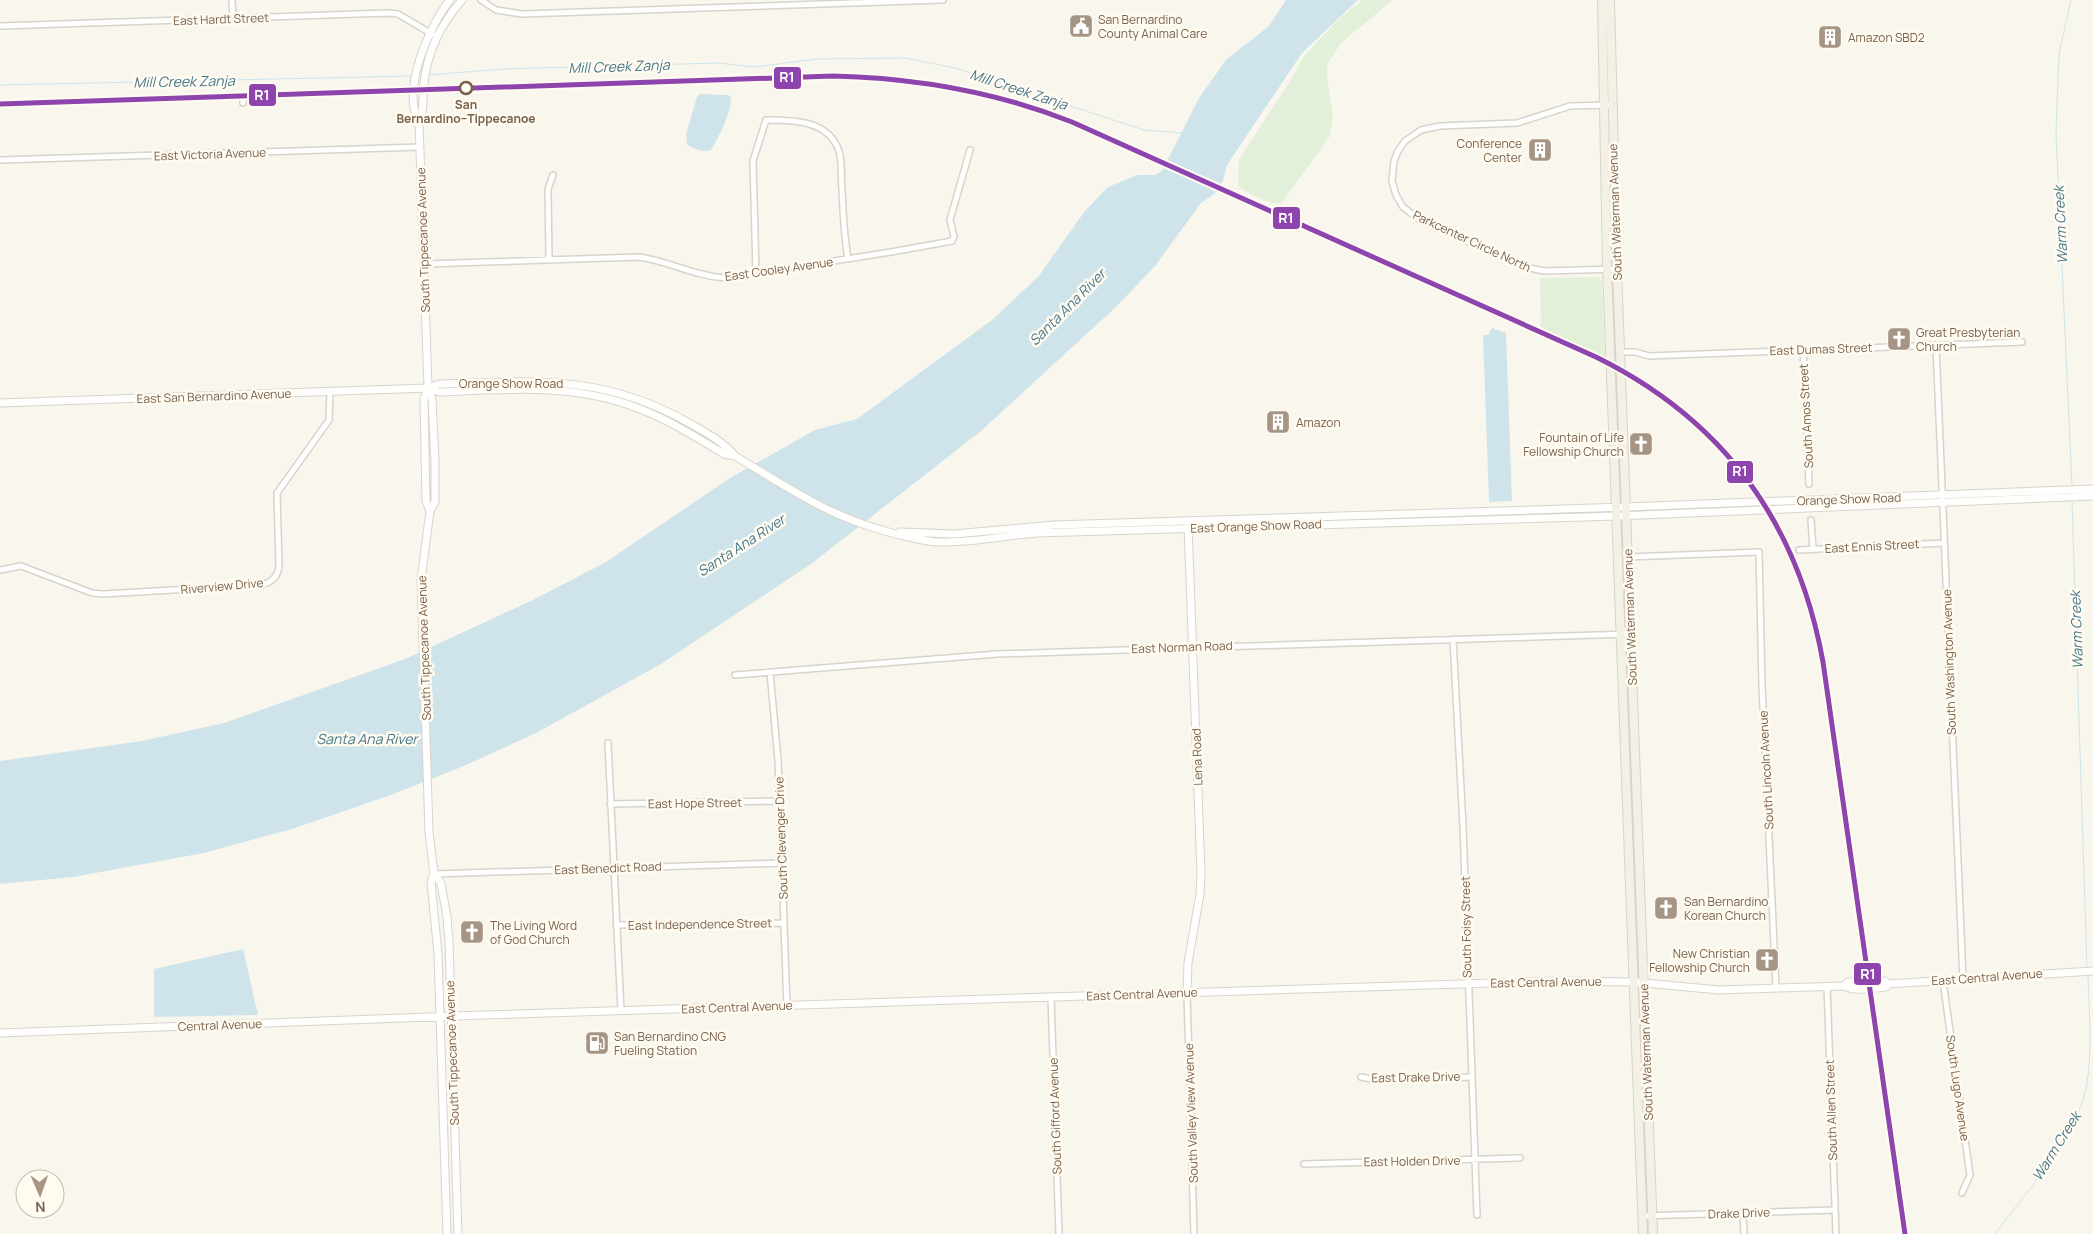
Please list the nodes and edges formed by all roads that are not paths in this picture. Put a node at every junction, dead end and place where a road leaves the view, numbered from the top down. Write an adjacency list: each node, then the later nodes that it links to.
1 (232, 0): 8 (street)
2 (450, 0): 10 (main road, South Tippecanoe Avenue)
3 (462, 0): 11 (main road, South Tippecanoe Avenue)
4 (481, 0): 5 (street)
5 (943, 0)
6 (1602, 0): 12 (main road, South Waterman Avenue)
7 (1610, 0): 12 (main road, South Waterman Avenue)
8 (233, 18): 9 (street, East Hardt Street); 10 (street, East Hardt Street)
9 (0, 26)
10 (429, 34): 11 (street, East Hardt Street); 13 (main road, South Tippecanoe Avenue)
11 (436, 37): 13 (main road, South Tippecanoe Avenue)
12 (1608, 105): 21 (main road, South Waterman Avenue); 21 (street, Parkcenter Circle North); 22 (main road, South Waterman Avenue)
13 (419, 122): 14 (main road, South Tippecanoe Avenue)
14 (420, 147): 16 (street, East Victoria Avenue); 20 (main road, South Tippecanoe Avenue)
15 (970, 150): 18 (street, East Cooley Avenue)
16 (0, 160)
17 (553, 175): 19 (street)
18 (848, 259): 23 (street, East Cooley Avenue); 23 (street)
19 (549, 260): 20 (street, East Cooley Avenue); 23 (street, East Cooley Avenue)
20 (424, 264): 28 (main road, South Tippecanoe Avenue)
21 (1607, 268): 22 (street, Parkcenter Circle North); 41 (main road, South Waterman Avenue)
22 (1616, 268): 27 (main road, South Waterman Avenue)
23 (756, 274)
24 (2022, 342): 25 (street, East Dumas Street)
25 (1936, 346): 26 (street, East Dumas Street); 38 (street, South Washington Avenue)
26 (1803, 349): 27 (street, East Dumas Street); 34 (street, South Amos Street)
27 (1620, 352): 39 (main road, South Waterman Avenue)
28 (428, 388): 29 (main road, East San Bernardino Avenue); 31 (main road, Orange Show Road); 32 (main road, Orange Show Road); 61 (main road, South Tippecanoe Avenue)
29 (330, 392): 30 (main road, East San Bernardino Avenue); 49 (street, Riverview Drive)
30 (0, 403)
31 (671, 414): 32 (main road); 33 (main road, Orange Show Road)
32 (668, 422): 33 (main road, Orange Show Road)
33 (735, 456): 44 (main road, East Orange Show Road)
34 (1809, 484)
35 (2093, 488): 36 (main road)
36 (2072, 494): 37 (main road); 38 (main road, Orange Show Road)
37 (2093, 496)
38 (1942, 499): 39 (main road, Orange Show Road); 45 (street, South Washington Avenue)
39 (1626, 511): 41 (main road, East Orange Show Road); 48 (main road, South Waterman Avenue)
40 (1466, 512): 41 (main road, East Orange Show Road); 42 (main road); 44 (main road, East Orange Show Road)
41 (1616, 512): 42 (main road, East Orange Show Road); 50 (main road, South Waterman Avenue)
42 (1466, 520): 44 (main road, East Orange Show Road)
43 (1811, 520): 46 (street)
44 (1188, 524): 53 (main road, Lena Road)
45 (1944, 543): 46 (street, East Ennis Street); 65 (street, South Washington Avenue)
46 (1813, 549): 47 (street, East Ennis Street)
47 (1799, 550)
48 (1628, 557): 51 (main road, South Waterman Avenue); 71 (street, South Lincoln Avenue)
49 (0, 570)
50 (1621, 634): 51 (street, East Norman Road); 52 (street, East Norman Road); 67 (main road, South Waterman Avenue)
51 (1630, 634): 69 (main road, South Waterman Avenue)
52 (1454, 639): 53 (street, East Norman Road); 68 (street, South Foisy Street)
53 (1193, 647): 54 (street, East Norman Road); 72 (main road, Lena Road)
54 (770, 672): 55 (street, East Norman Road); 57 (street, South Clevenger Drive)
55 (735, 675)
56 (608, 743): 58 (street)
57 (780, 801): 58 (street, East Hope Street); 59 (street, South Clevenger Drive)
58 (610, 804): 60 (street)
59 (782, 863): 60 (street, East Benedict Road); 62 (street, South Clevenger Drive)
60 (613, 868): 61 (street, East Benedict Road); 63 (street)
61 (434, 874): 76 (main road, South Tippecanoe Avenue); 77 (main road, South Tippecanoe Avenue)
62 (784, 923): 63 (street, East Independence Street); 74 (street, South Clevenger Drive)
63 (616, 925): 75 (street)
64 (2089, 971): 65 (main road, East Central Avenue)
65 (1963, 979): 66 (main road, East Central Avenue)
66 (1943, 981): 70 (main road, East Central Avenue); 86 (street, South Lugo Avenue)
67 (1634, 982): 68 (main road, East Central Avenue); 69 (main road, East Central Avenue); 79 (main road, South Waterman Avenue)
68 (1467, 983): 72 (main road, East Central Avenue); 81 (street, South Foisy Street)
69 (1643, 983): 71 (main road, East Central Avenue); 82 (main road, South Waterman Avenue)
70 (1827, 986): 71 (main road, East Central Avenue); 87 (street, South Allen Street)
71 (1776, 988)
72 (1187, 993): 73 (main road, East Central Avenue); 95 (street, South Valley View Avenue)
73 (1051, 997): 74 (main road, East Central Avenue); 94 (street, South Gifford Avenue)
74 (787, 1006): 75 (main road, East Central Avenue)
75 (621, 1011): 76 (main road, East Central Avenue)
76 (450, 1016): 77 (main road, East Central Avenue); 93 (main road, South Tippecanoe Avenue)
77 (439, 1017): 78 (main road, Central Avenue); 92 (main road, South Tippecanoe Avenue)
78 (0, 1033)
79 (1637, 1074): 82 (main road); 90 (main road, South Waterman Avenue)
80 (1361, 1077): 81 (street, East Drake Drive)
81 (1472, 1077): 84 (street, South Foisy Street)
82 (1648, 1112): 91 (main road, South Waterman Avenue)
83 (1520, 1158): 84 (street, East Holden Drive)
84 (1474, 1160): 85 (street, East Holden Drive); 89 (street, South Foisy Street)
85 (1304, 1164)
86 (1962, 1194)
87 (1835, 1210): 88 (street, Drake Drive); 99 (street, South Allen Street)
88 (1744, 1213): 91 (street, Drake Drive); 98 (street)
89 (1477, 1215)
90 (1642, 1216): 91 (street, Drake Drive); 96 (main road, South Waterman Avenue)
91 (1652, 1216): 97 (main road, South Waterman Avenue)
92 (446, 1234)
93 (458, 1234)
94 (1059, 1234)
95 (1194, 1234)
96 (1643, 1234)
97 (1653, 1234)
98 (1744, 1234)
99 (1836, 1234)

